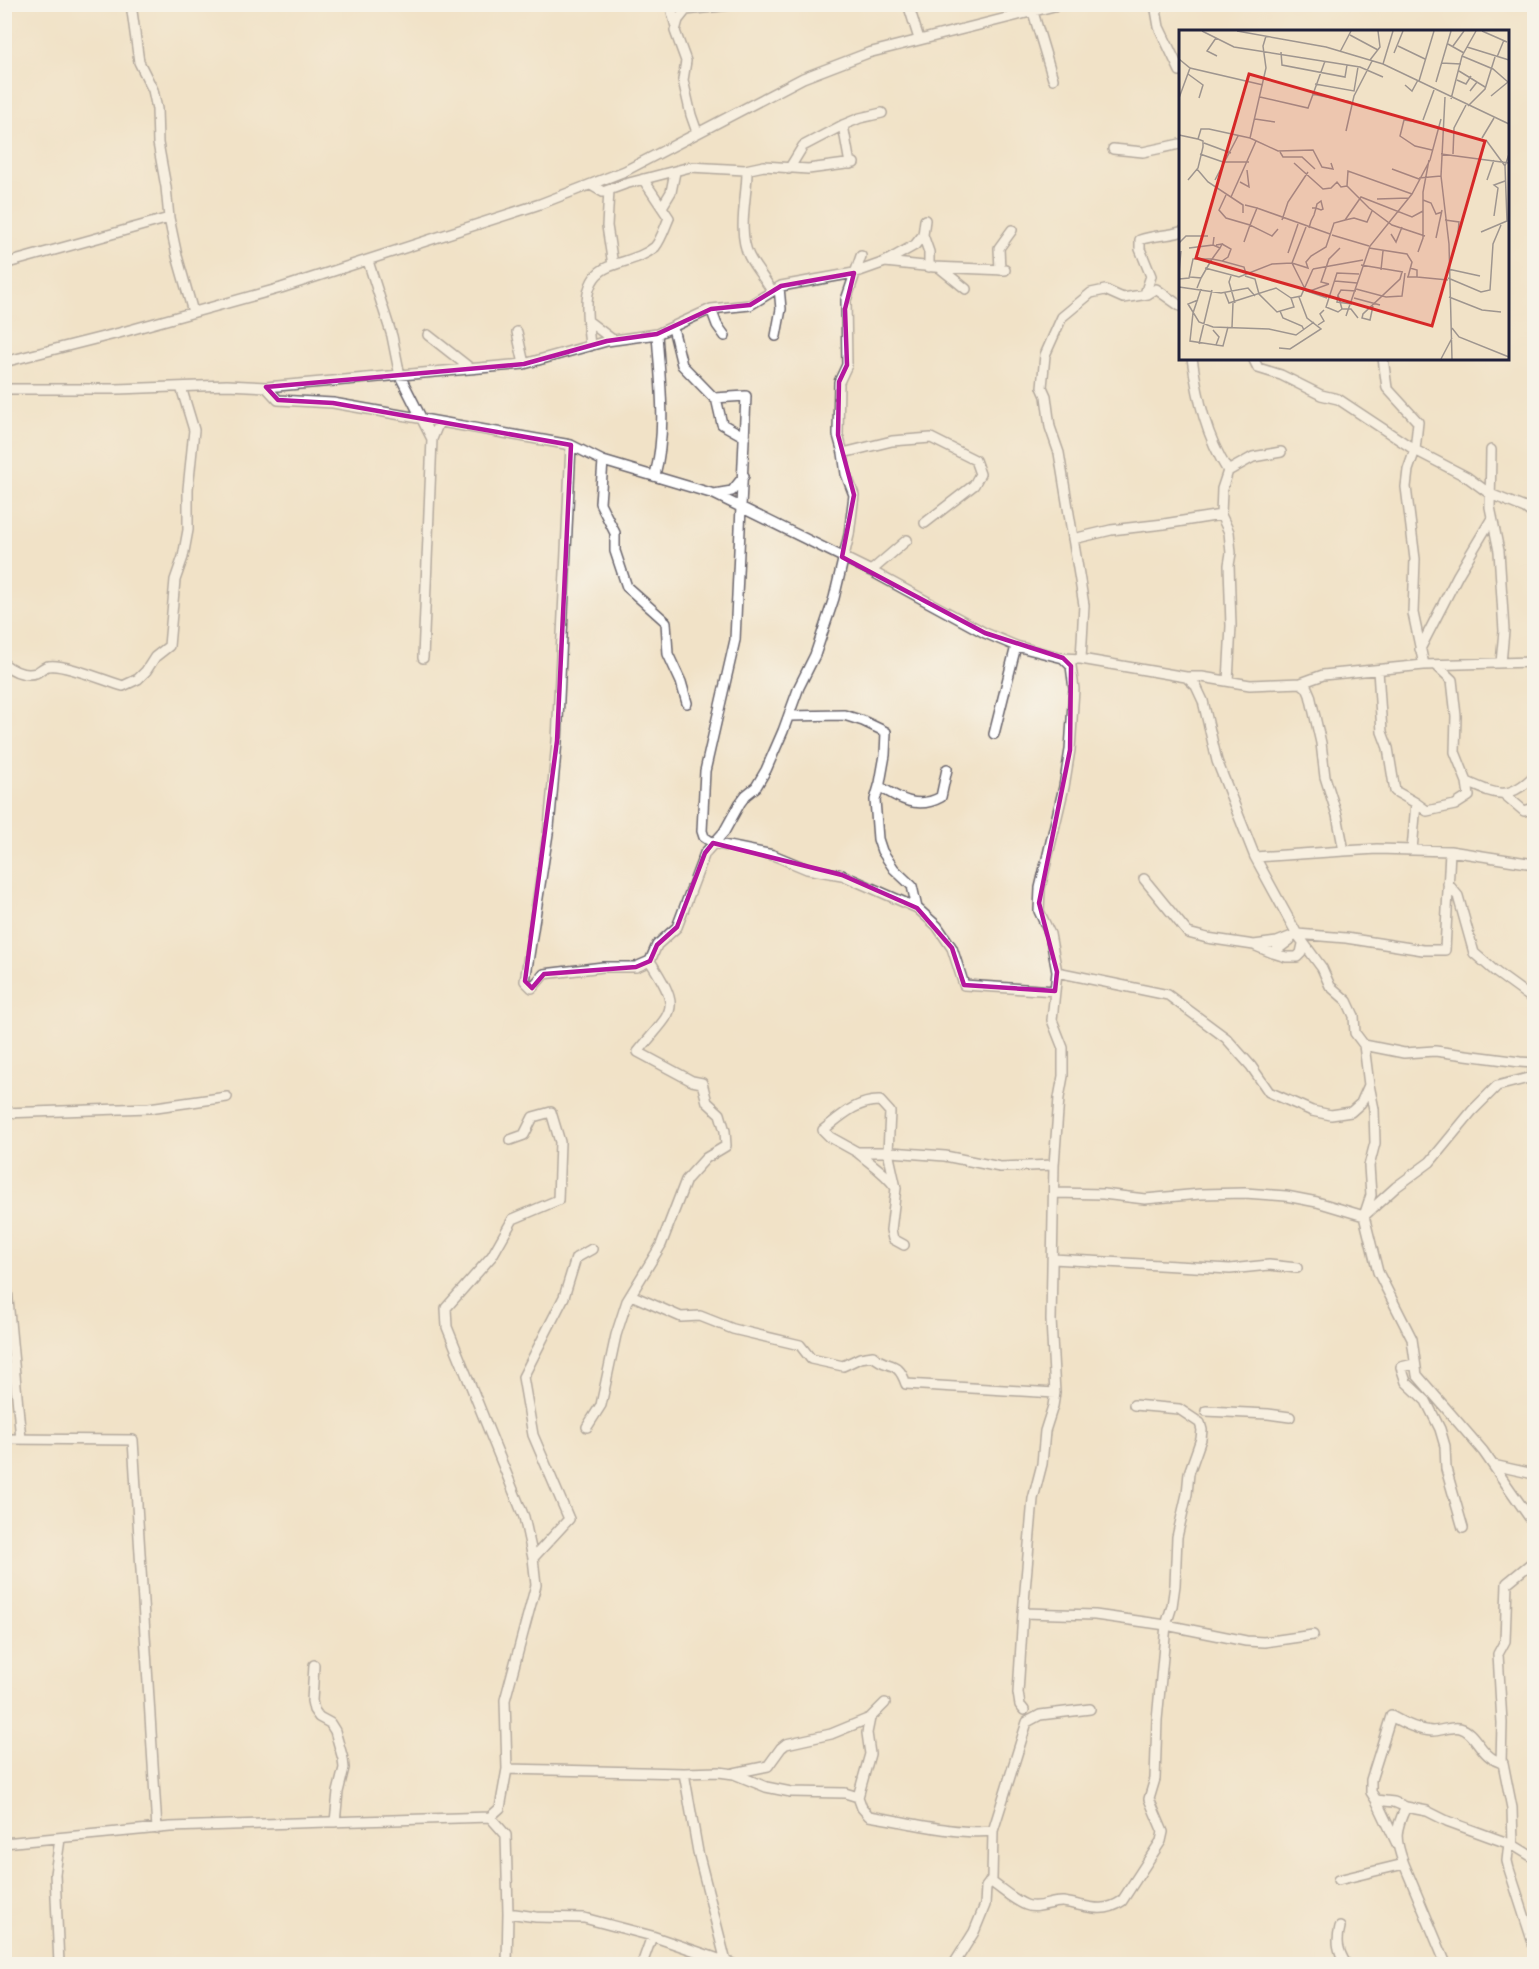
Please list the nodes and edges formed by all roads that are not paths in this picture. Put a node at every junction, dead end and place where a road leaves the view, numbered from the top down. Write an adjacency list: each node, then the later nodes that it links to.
1 (131, 4): 24 (street)
2 (670, 4): 8 (street)
3 (739, 4): 8 (street)
4 (908, 4): 9 (street)
5 (1062, 4): 7 (street)
6 (1155, 4): 10 (street)
7 (1030, 8): 9 (street); 11 (street)
8 (676, 27): 14 (street)
9 (919, 39): 14 (street)
10 (1179, 69)
11 (1053, 80)
12 (882, 113): 13 (street)
13 (843, 125): 17 (street); 17 (street)
14 (697, 132): 21 (street)
15 (1179, 144): 16 (street)
16 (1113, 149)
17 (789, 169): 19 (street)
18 (675, 171): 19 (street); 20 (street); 23 (street)
19 (745, 171): 36 (street)
20 (642, 179): 22 (street); 23 (street)
21 (591, 185): 22 (street); 30 (street)
22 (609, 190): 33 (street)
23 (662, 207): 33 (street)
24 (169, 218): 32 (street); 41 (street)
25 (924, 220): 28 (street)
26 (1012, 230): 34 (street)
27 (1179, 232): 38 (street)
28 (923, 235): 31 (street); 34 (street)
29 (861, 256): 35 (street)
30 (368, 261): 41 (street); 57 (street)
31 (885, 262): 34 (street); 35 (street)
32 (4, 264)
33 (614, 265): 42 (street)
34 (934, 267): 37 (street)
35 (854, 273): 36 (street); 70 (street)
36 (775, 289): 40 (street); 48 (street)
37 (966, 289)
38 (1145, 294): 39 (street); 84 (street)
39 (1179, 305)
40 (711, 309): 43 (street); 47 (street)
41 (193, 312): 54 (street)
42 (588, 321): 49 (street); 50 (street)
43 (673, 328): 45 (street); 61 (street)
44 (518, 332): 55 (street)
45 (657, 334): 49 (street); 73 (street)
46 (428, 335): 56 (street)
47 (725, 336)
48 (776, 336)
49 (613, 340): 50 (street)
50 (591, 346): 55 (street)
51 (1192, 360): 72 (street)
52 (1254, 360): 67 (street)
53 (1383, 360): 67 (street)
54 (4, 362)
55 (524, 364): 56 (street)
56 (470, 368): 57 (street)
57 (400, 376): 59 (street); 62 (street)
58 (181, 387): 59 (street); 60 (street); 95 (street)
59 (266, 387): 62 (street)
60 (4, 389)
61 (716, 398): 64 (street); 64 (street)
62 (422, 419): 63 (street); 65 (street)
63 (439, 422): 65 (street); 66 (street)
64 (745, 437): 74 (street)
65 (432, 439): 90 (street)
66 (571, 445): 71 (street); 125 (street)
67 (1415, 450): 76 (street); 89 (street)
68 (1491, 450): 76 (street)
69 (1281, 452): 72 (street)
70 (843, 453): 83 (street); 86 (street)
71 (603, 461): 73 (street); 102 (street)
72 (1228, 471): 80 (street)
73 (654, 475): 75 (street)
74 (744, 476): 75 (street); 79 (street)
75 (714, 494): 79 (street)
76 (1490, 494): 78 (street); 82 (street)
77 (1534, 502): 78 (street)
78 (1516, 504): 81 (street)
79 (740, 507): 86 (street); 112 (street)
80 (1221, 515): 84 (street); 100 (street)
81 (1534, 515)
82 (1492, 518): 89 (street); 94 (street)
83 (925, 523)
84 (1073, 539): 92 (street)
85 (907, 540): 87 (street)
86 (842, 557): 87 (street); 103 (street)
87 (871, 571): 88 (street)
88 (1016, 646): 91 (street); 104 (street)
89 (1420, 649): 96 (street)
90 (423, 658)
91 (1063, 658): 92 (street); 126 (street)
92 (1081, 659): 99 (street)
93 (1534, 662): 94 (street)
94 (1501, 663): 97 (street)
95 (4, 664)
96 (1424, 665): 97 (street); 98 (street)
97 (1436, 665): 107 (street)
98 (1378, 670): 101 (street); 110 (street)
99 (1186, 677): 100 (street); 116 (street)
100 (1228, 681): 101 (street)
101 (1301, 683): 114 (street)
102 (687, 703)
103 (789, 716): 108 (street); 112 (street)
104 (994, 734)
105 (947, 769): 108 (street)
106 (1534, 776): 109 (street)
107 (1467, 782): 109 (street); 110 (street)
108 (879, 786): 120 (street)
109 (1504, 794): 111 (street)
110 (1416, 803): 113 (street)
111 (1534, 808)
112 (713, 843): 120 (street); 125 (street)
113 (1412, 850): 114 (street); 115 (street)
114 (1344, 851): 116 (street)
115 (1450, 851): 117 (street); 119 (street)
116 (1255, 857): 121 (street)
117 (1534, 864)
118 (1144, 879): 123 (street)
119 (1448, 884): 121 (street); 128 (street)
120 (917, 908): 127 (street)
121 (1297, 934): 122 (street); 123 (street); 124 (street)
122 (1303, 944): 124 (street); 129 (street)
123 (1254, 945): 124 (street)
124 (1274, 953)
125 (650, 962): 147 (street)
126 (1057, 972): 127 (street); 132 (street)
127 (1055, 991): 138 (street)
128 (1534, 1004)
129 (1364, 1045): 130 (street); 132 (street)
130 (1534, 1063)
131 (1534, 1069): 141 (street)
132 (1369, 1085): 141 (street)
133 (227, 1097): 134 (street)
134 (4, 1113)
135 (510, 1140): 162 (street)
136 (857, 1152): 137 (street); 137 (street); 139 (street)
137 (888, 1152): 138 (street); 139 (street)
138 (1054, 1165): 140 (street)
139 (896, 1188): 142 (street)
140 (1055, 1193): 141 (street); 145 (street)
141 (1364, 1216): 148 (street)
142 (904, 1245)
143 (592, 1249): 162 (street)
144 (4, 1257): 157 (street)
145 (1053, 1259): 146 (street); 149 (street)
146 (1297, 1268)
147 (631, 1295): 149 (street); 154 (street)
148 (1414, 1364): 158 (street); 161 (street)
149 (1055, 1393): 164 (street)
150 (1134, 1405): 152 (street)
151 (1206, 1411): 152 (street); 153 (street); 155 (street)
152 (1184, 1413): 155 (street)
153 (1290, 1417)
154 (587, 1427)
155 (1201, 1427): 165 (street)
156 (4, 1439): 157 (street)
157 (21, 1439): 183 (street)
158 (1493, 1465): 159 (street); 160 (street)
159 (1534, 1474)
160 (1534, 1524)
161 (1463, 1528)
162 (533, 1558): 175 (street)
163 (1534, 1560): 174 (street)
164 (1023, 1613): 165 (street); 170 (street)
165 (1166, 1625): 166 (street); 192 (street)
166 (1313, 1635)
167 (314, 1665): 182 (street)
168 (885, 1703): 172 (street)
169 (1090, 1709): 171 (street)
170 (1024, 1710): 171 (street); 173 (street)
171 (1040, 1714): 173 (street)
172 (870, 1718): 177 (street); 178 (street)
173 (1027, 1722): 184 (street)
174 (1501, 1763): 179 (street); 187 (street)
175 (507, 1769): 176 (street); 181 (street)
176 (684, 1773): 177 (street); 197 (street)
177 (732, 1774): 178 (street)
178 (858, 1797): 184 (street)
179 (1376, 1800): 180 (street); 188 (street)
180 (1406, 1807): 187 (street); 188 (street)
181 (490, 1817): 182 (street); 193 (street)
182 (335, 1822): 183 (street)
183 (157, 1829): 185 (street)
184 (993, 1831): 192 (street)
185 (60, 1839): 186 (street); 198 (street)
186 (4, 1843)
187 (1511, 1844): 189 (street); 196 (street)
188 (1397, 1845): 190 (street)
189 (1534, 1858)
190 (1404, 1864): 191 (street); 203 (street)
191 (1338, 1880)
192 (990, 1881): 201 (street)
193 (508, 1913): 195 (street); 199 (street)
194 (1340, 1927): 202 (street)
195 (652, 1936): 197 (street); 200 (street)
196 (1534, 1946)
197 (729, 1964)
198 (59, 1965)
199 (507, 1965)
200 (642, 1965)
201 (954, 1965)
202 (1346, 1965)
203 (1446, 1965)

